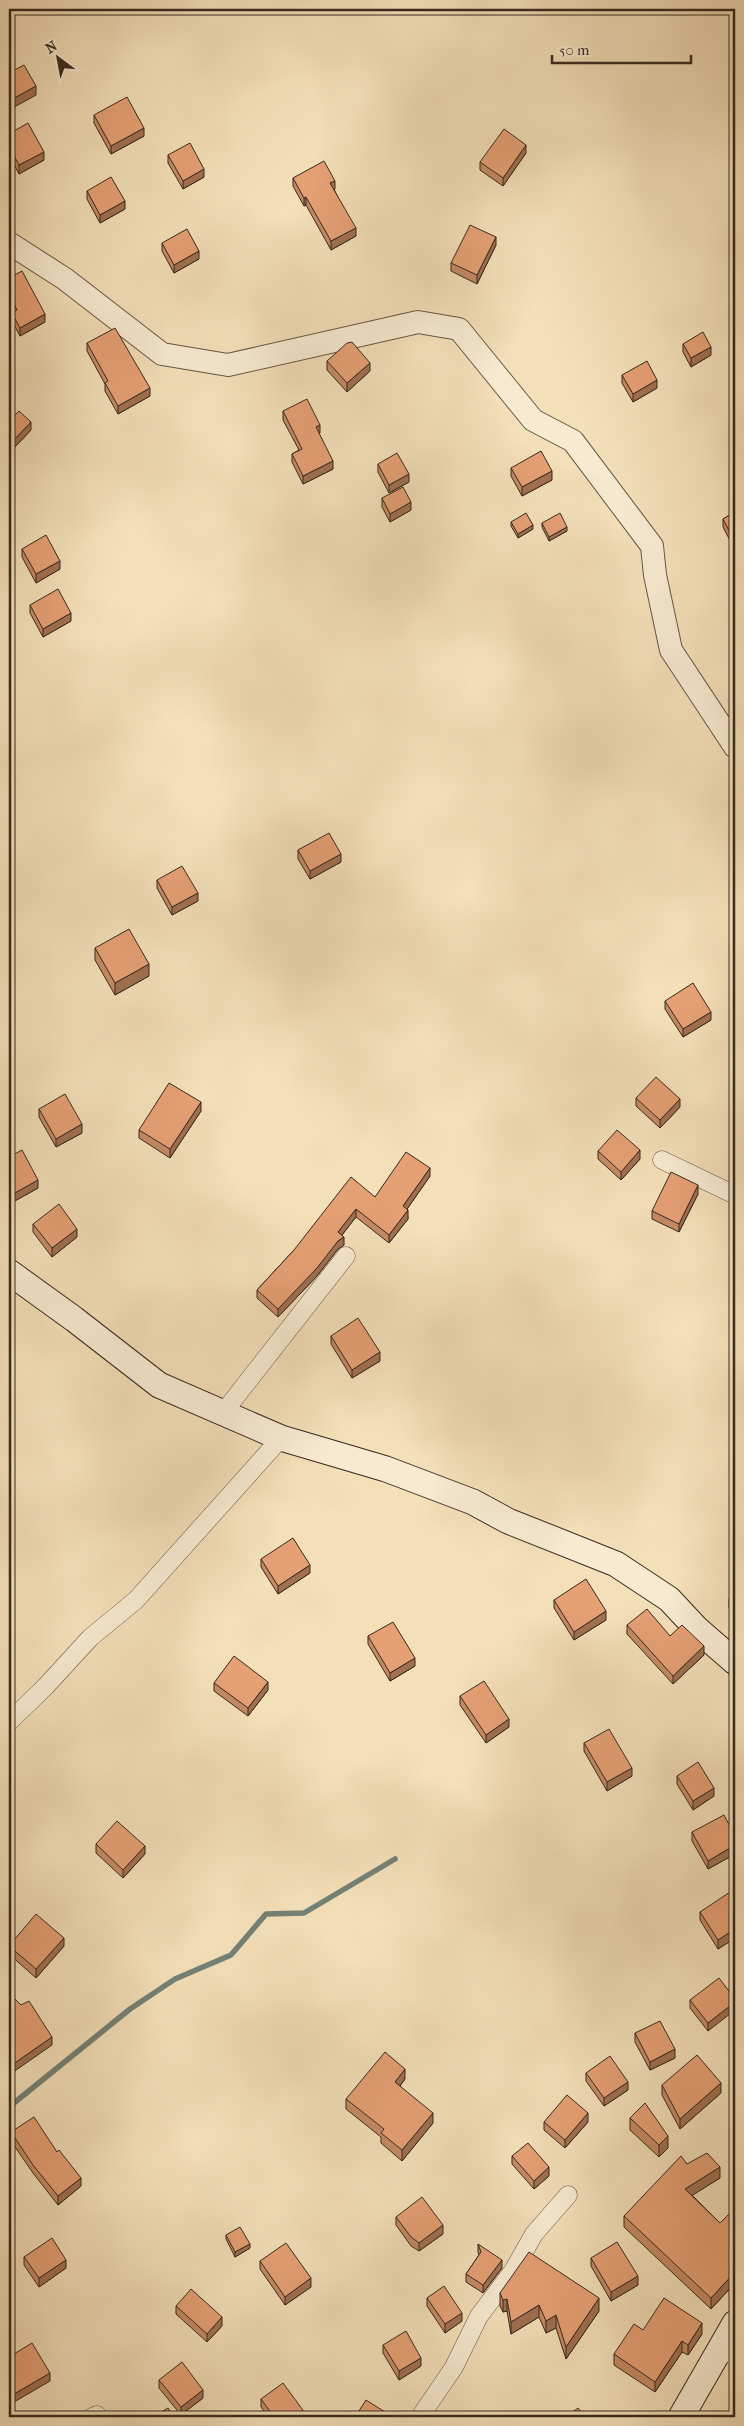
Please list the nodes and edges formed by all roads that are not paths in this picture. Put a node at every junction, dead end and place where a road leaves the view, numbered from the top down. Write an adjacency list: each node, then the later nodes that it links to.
1 (9, 243): 2 (street)
2 (735, 747)
3 (662, 1160): 4 (street)
4 (735, 1195)
5 (346, 1256): 7 (street)
6 (9, 1272): 7 (main road)
7 (223, 1413): 8 (main road)
8 (281, 1438): 9 (main road); 10 (street)
9 (735, 1662)
10 (9, 1722)
11 (568, 2195): 14 (street)
12 (735, 2323): 13 (main road)
13 (728, 2352): 15 (main road)
14 (420, 2417)
15 (681, 2417)

